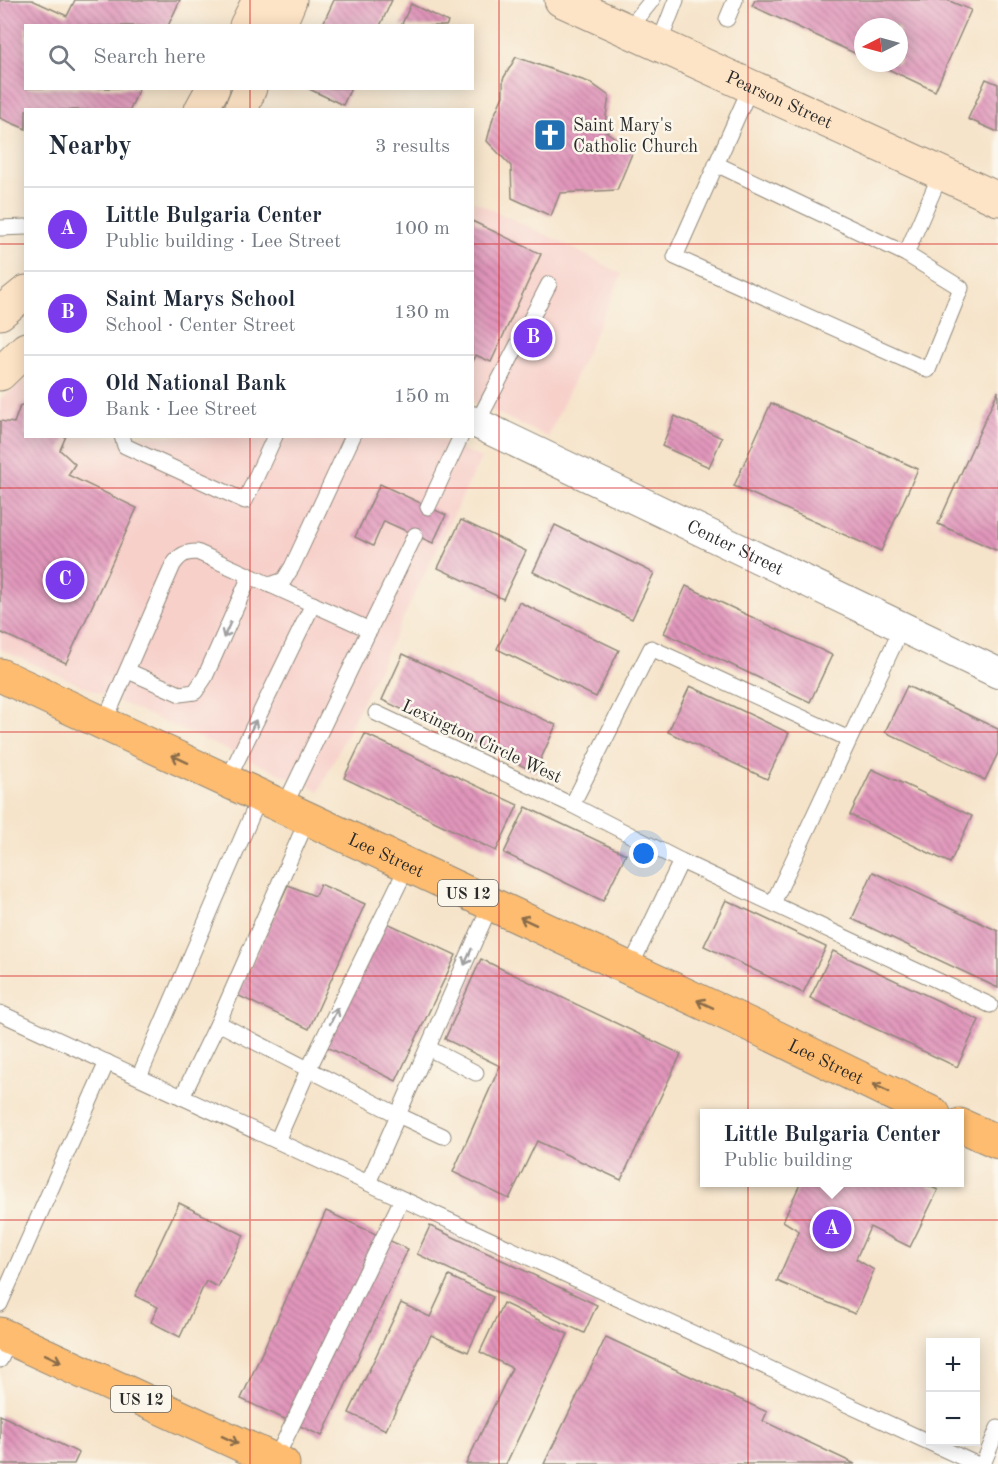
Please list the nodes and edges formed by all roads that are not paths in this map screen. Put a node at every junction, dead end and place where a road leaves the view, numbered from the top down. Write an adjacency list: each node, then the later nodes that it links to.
1 (259, 0): 8 (street)
2 (290, 0): 9 (street)
3 (561, 0): 10 (street, Pearson Street)
4 (652, 0): 10 (lane)
5 (675, 0): 11 (lane)
6 (735, 0): 7 (lane)
7 (727, 19)
8 (247, 24)
9 (280, 24)
10 (628, 30): 11 (street, Pearson Street)
11 (659, 45): 12 (street, Pearson Street)
12 (750, 86): 17 (lane); 18 (street, Pearson Street)
13 (212, 90): 15 (street)
14 (249, 90): 16 (street)
15 (202, 108)
16 (242, 108)
17 (716, 164): 22 (lane); 22 (lane)
18 (942, 173): 19 (street, Pearson Street); 22 (lane)
19 (998, 199)
20 (24, 227): 21 (lane)
21 (0, 228)
22 (906, 254)
23 (549, 284): 28 (lane)
24 (24, 294): 25 (street)
25 (0, 313)
26 (24, 351): 27 (street)
27 (0, 374)
28 (474, 420)
29 (474, 429): 39 (street, Center Street)
30 (123, 438): 31 (lane)
31 (274, 438)
32 (352, 438): 37 (lane)
33 (464, 438): 34 (lane)
34 (428, 507)
35 (415, 535): 40 (lane)
36 (250, 576): 37 (lane); 41 (lane, one-way to 41); 41 (lane)
37 (270, 585): 38 (lane)
38 (313, 604): 40 (lane); 47 (lane, one-way to 38)
39 (902, 627): 42 (street, Center Street); 46 (lane)
40 (370, 630): 49 (lane)
41 (128, 671): 45 (lane)
42 (998, 673)
43 (0, 675): 45 (main road, Lee Street / US 12)
44 (376, 713): 48 (lane, Lexington Circle West)
45 (104, 723): 47 (main road, Lee Street / US 12, one-way to 45)
46 (849, 739): 48 (lane); 52 (lane)
47 (226, 781): 49 (main road, Lee Street / US 12)
48 (572, 805): 50 (lane, Lexington Circle West)
49 (284, 807): 51 (main road, Lee Street / US 12); 57 (lane); 62 (lane)
50 (681, 861): 52 (lane, Lexington Circle West); 54 (lane)
51 (408, 865): 53 (main road, Lee Street / US 12); 60 (lane, one-way to 51)
52 (773, 903): 55 (lane, Lexington Circle West)
53 (491, 904): 54 (main road, Lee Street / US 12, one-way to 53); 58 (lane, one-way to 58)
54 (630, 969): 64 (main road, Lee Street / US 12, one-way to 54)
55 (990, 1005)
56 (0, 1012): 59 (lane)
57 (218, 1023): 60 (lane); 63 (lane)
58 (428, 1048): 61 (lane); 65 (lane)
59 (107, 1062): 62 (lane); 72 (lane)
60 (309, 1068): 65 (lane); 68 (lane)
61 (476, 1073)
62 (139, 1077): 63 (lane)
63 (182, 1097): 68 (lane)
64 (926, 1109)
65 (398, 1115): 67 (lane); 70 (lane)
66 (964, 1127): 69 (main road)
67 (443, 1136)
68 (278, 1141): 70 (lane)
69 (998, 1142)
70 (368, 1183): 71 (lane)
71 (402, 1199): 75 (lane); 76 (lane)
72 (0, 1304)
73 (3, 1344): 75 (main road, US 12, one-way to 75)
74 (998, 1428): 77 (lane)
75 (279, 1462)
76 (976, 1464)
77 (983, 1464)

